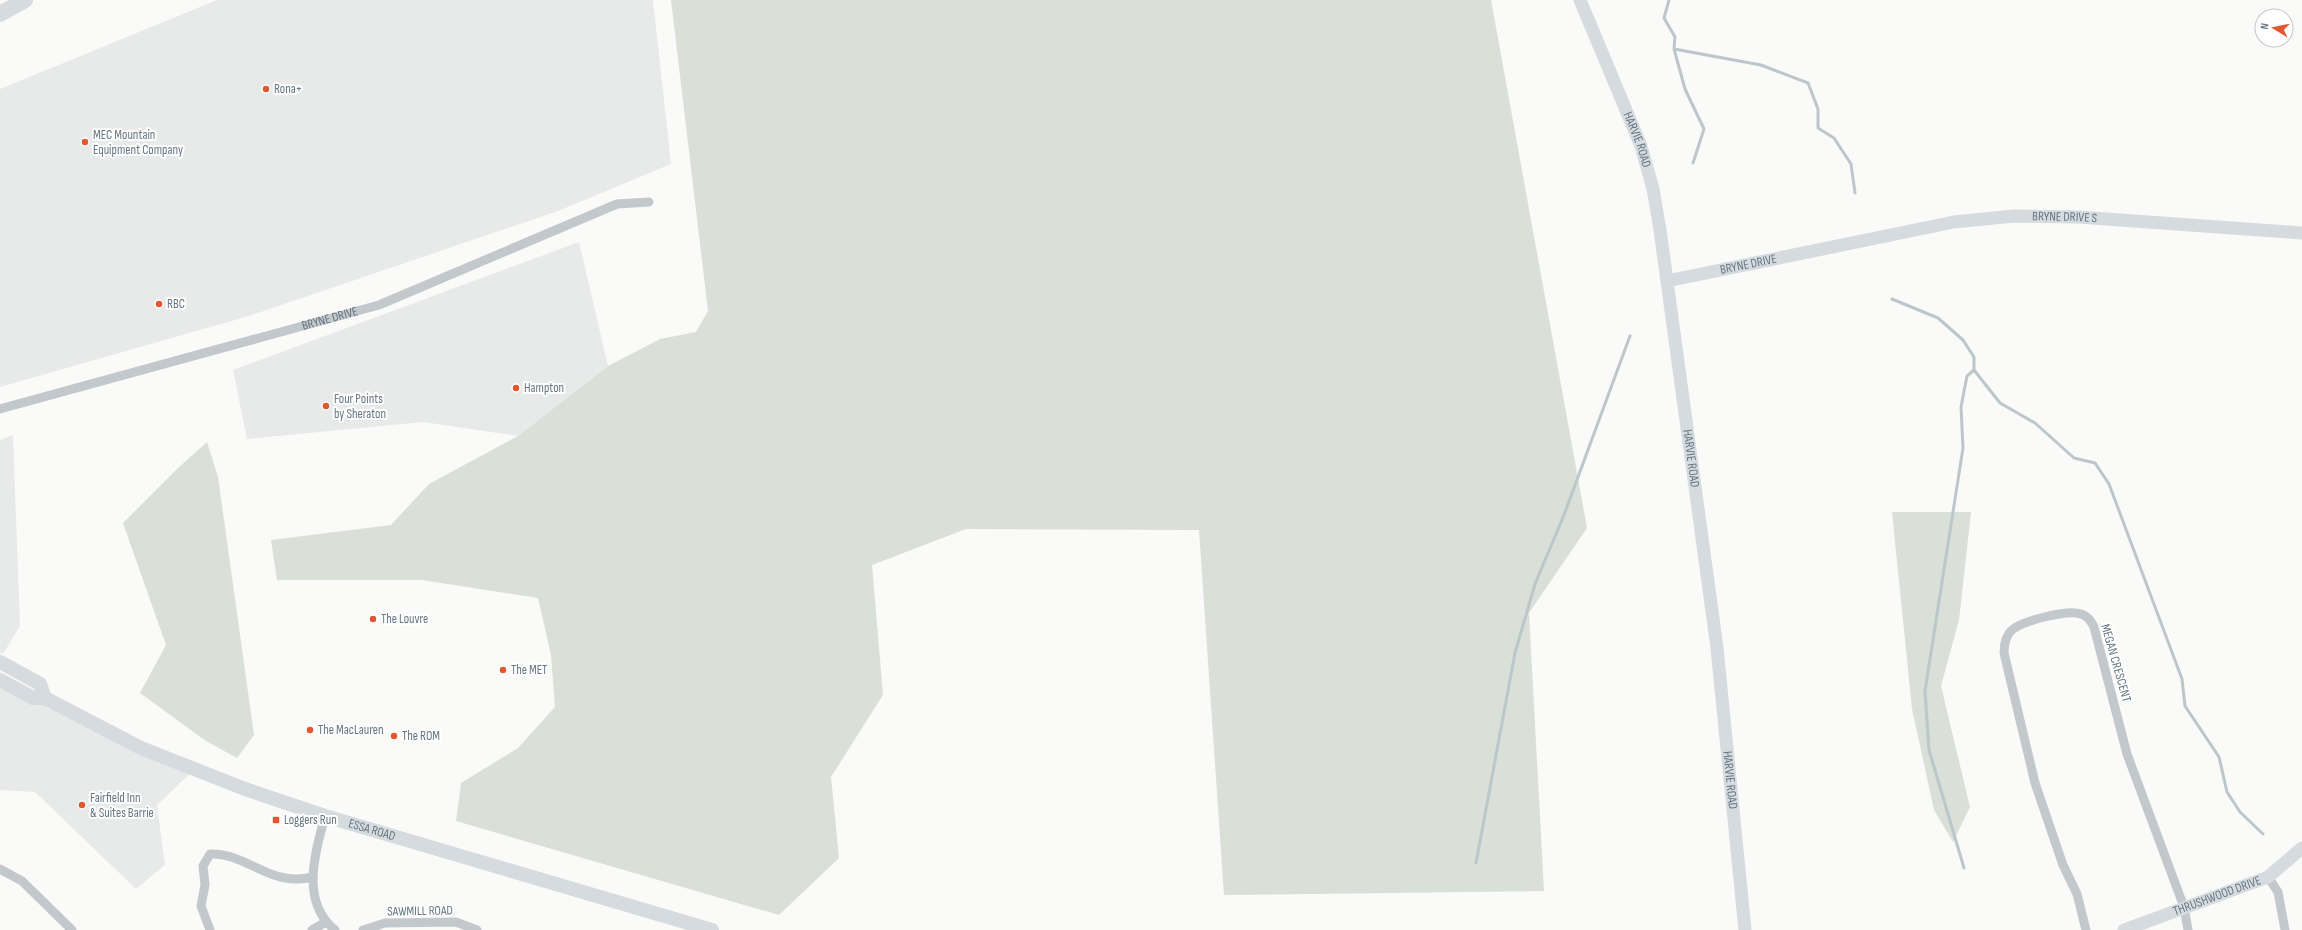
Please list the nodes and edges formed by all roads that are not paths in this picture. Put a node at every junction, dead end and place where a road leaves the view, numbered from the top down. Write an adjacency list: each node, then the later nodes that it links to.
1 (25, 0): 3 (highway)
2 (1580, 0): 7 (street, HARVIE ROAD)
3 (0, 14)
4 (649, 202): 8 (street, BRYNE DRIVE)
5 (2302, 233): 6 (street, BRYNE DRIVE S)
6 (1830, 246): 7 (street, BRYNE DRIVE)
7 (1667, 281): 26 (street, HARVIE ROAD)
8 (0, 409)
9 (0, 662): 11 (main road)
10 (0, 680): 11 (main road, ESSA ROAD)
11 (45, 698): 12 (main road, ESSA ROAD)
12 (325, 816): 15 (street); 25 (main road, ESSA ROAD)
13 (2302, 848): 16 (street, THRUSHWOOD DRIVE)
14 (0, 869): 19 (street)
15 (313, 877): 18 (street); 20 (street)
16 (2268, 877): 17 (street, THRUSHWOOD DRIVE); 30 (street)
17 (2184, 907): 27 (street, MEGAN CRESCENT); 28 (street, THRUSHWOOD DRIVE); 29 (street, MEGAN CRESCENT)
18 (326, 922): 21 (street); 22 (street)
19 (72, 930)
20 (210, 930)
21 (312, 930)
22 (335, 930)
23 (363, 930): 24 (street, SAWMILL ROAD)
24 (477, 930)
25 (712, 930)
26 (1745, 930)
27 (2086, 930)
28 (2124, 930)
29 (2188, 930)
30 (2285, 930)

